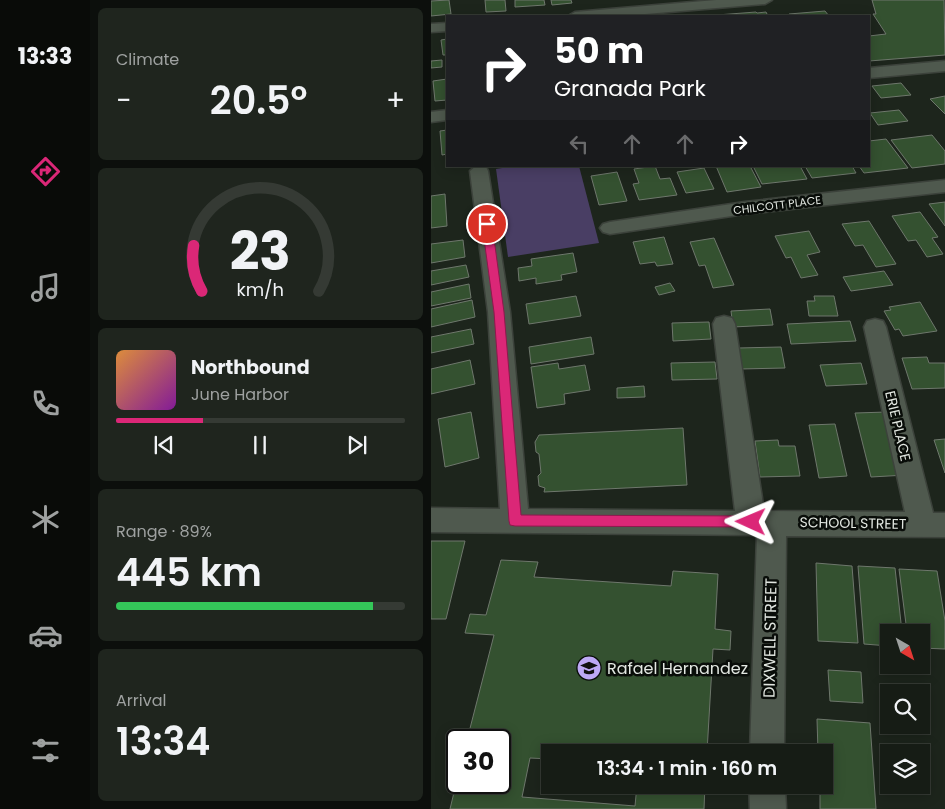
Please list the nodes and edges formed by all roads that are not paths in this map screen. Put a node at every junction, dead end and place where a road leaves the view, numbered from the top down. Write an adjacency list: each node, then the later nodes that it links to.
1 (765, 0): 2 (street)
2 (587, 15)
3 (446, 27): 4 (street)
4 (431, 28)
5 (945, 66): 6 (street)
6 (870, 73)
7 (446, 115): 8 (street)
8 (431, 117)
9 (479, 171): 15 (street)
10 (945, 186): 11 (street, CHILCOTT PLACE)
11 (610, 228)
12 (724, 324): 16 (street, DIXWELL STREET)
13 (875, 327): 17 (street, ERIE PLACE)
14 (431, 520): 15 (street, SCHOOL STREET)
15 (515, 521): 16 (street, SCHOOL STREET)
16 (762, 522): 17 (street, SCHOOL STREET); 18 (street, DIXWELL STREET)
17 (933, 525)
18 (767, 744)
19 (767, 794): 20 (street)
20 (768, 809)

